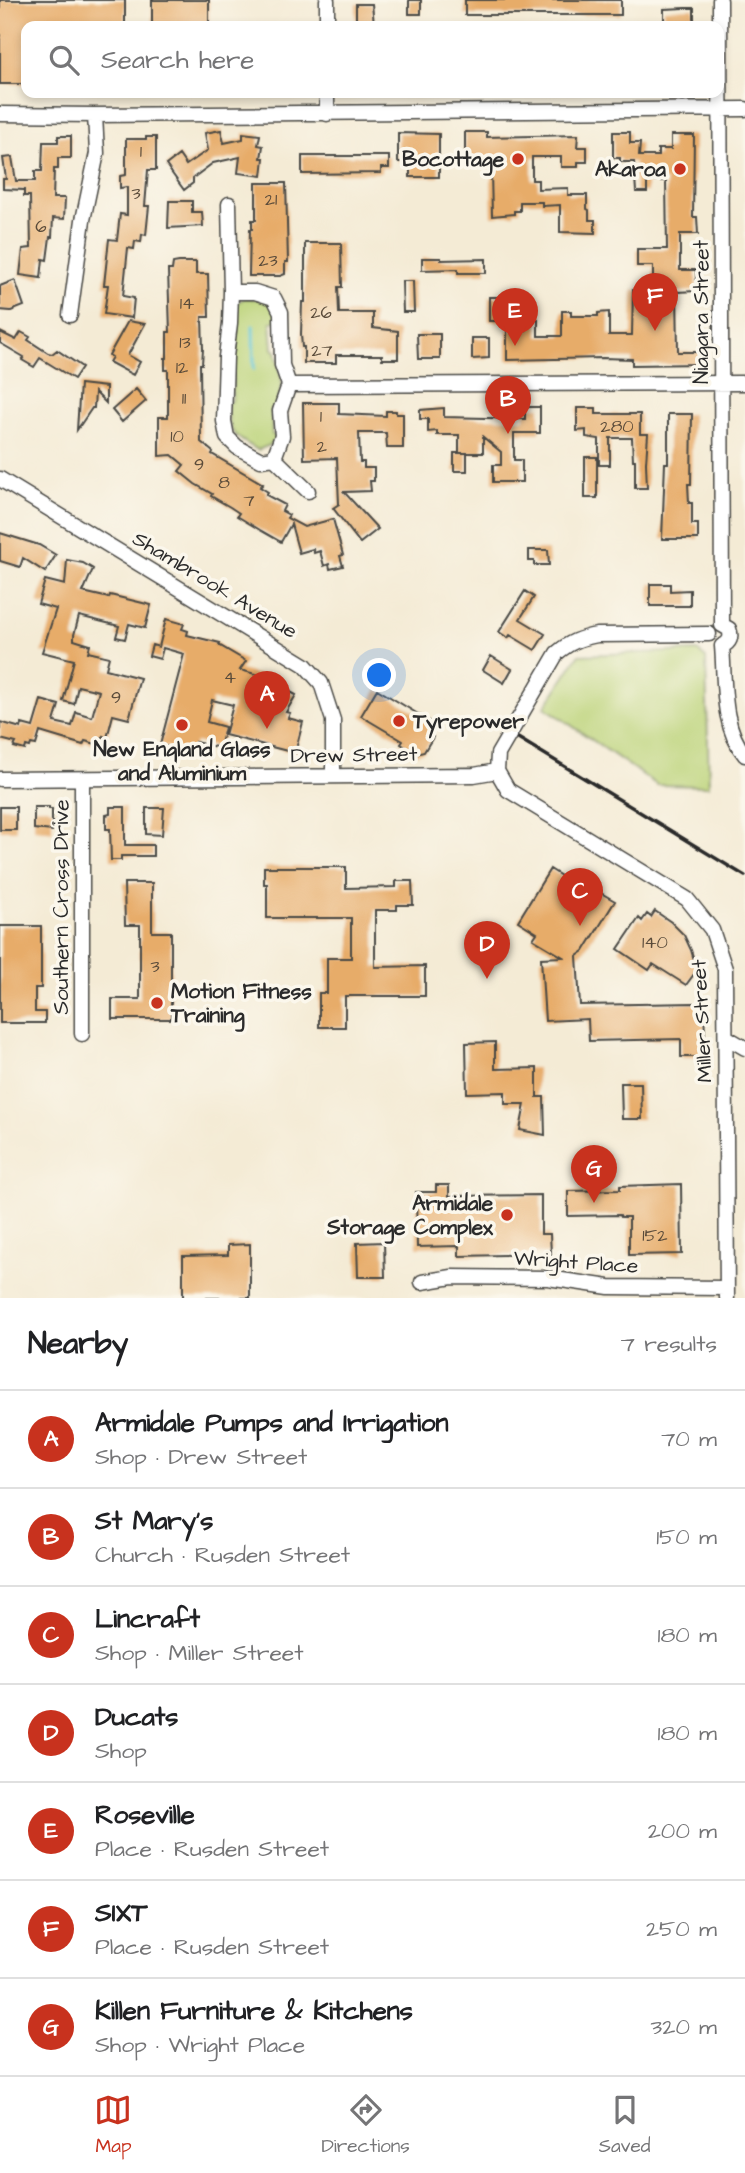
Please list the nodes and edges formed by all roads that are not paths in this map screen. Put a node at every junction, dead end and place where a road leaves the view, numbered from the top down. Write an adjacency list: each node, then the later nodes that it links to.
1 (327, 0): 3 (street)
2 (720, 0): 4 (street, Niagara Street)
3 (327, 21)
4 (720, 21)
5 (327, 98): 10 (street)
6 (720, 98): 7 (street, Niagara Street)
7 (720, 109): 8 (street); 10 (street); 15 (street, Niagara Street)
8 (745, 109)
9 (0, 114): 11 (street)
10 (327, 114): 11 (street)
11 (95, 116): 14 (street)
12 (229, 204): 13 (street)
13 (232, 292): 17 (street); 18 (street)
14 (70, 315)
15 (722, 383): 16 (street); 17 (street); 21 (street, Niagara Street)
16 (745, 383)
17 (289, 385): 18 (street)
18 (274, 458): 20 (street)
19 (0, 479): 26 (street, Shambrook Avenue)
20 (308, 491)
21 (722, 625): 22 (street); 23 (street, Niagara Street)
22 (709, 634): 23 (street); 25 (street)
23 (722, 646): 24 (street, Niagara Street)
24 (745, 755)
25 (497, 771): 26 (street, Drew Street); 30 (street, Miller Street)
26 (333, 776): 28 (street, Drew Street)
27 (0, 779): 28 (street, Drew Street)
28 (82, 779): 29 (street, Southern Cross Drive)
29 (82, 1034)
30 (726, 1037): 31 (street); 33 (street, Miller Street)
31 (745, 1048)
32 (422, 1282): 33 (street, Wright Place)
33 (727, 1293)

